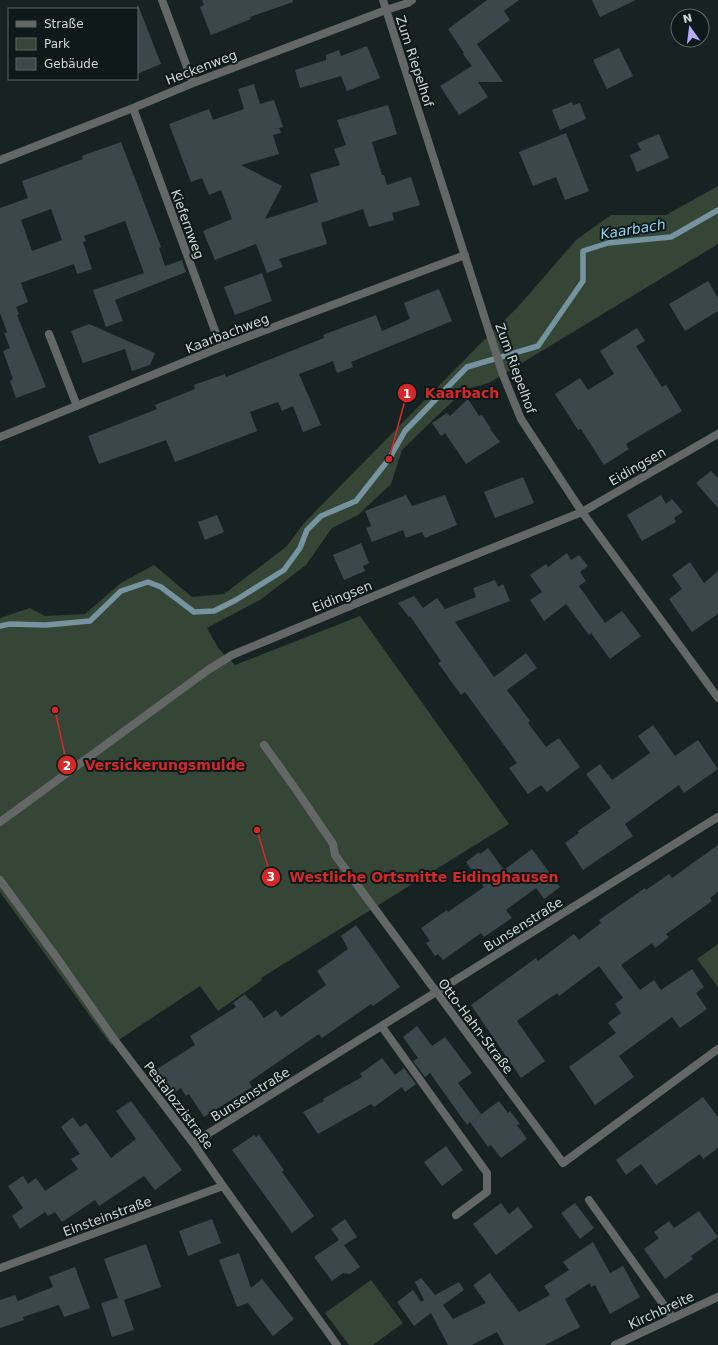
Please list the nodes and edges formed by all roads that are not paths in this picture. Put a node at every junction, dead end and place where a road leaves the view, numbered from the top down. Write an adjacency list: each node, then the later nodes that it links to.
1 (162, 0): 5 (street)
2 (383, 0): 4 (street, Zum Riepelhof)
3 (412, 0): 4 (street, Heckenweg)
4 (386, 10): 5 (street, Heckenweg); 8 (street, Zum Riepelhof)
5 (193, 83): 6 (street, Heckenweg)
6 (133, 108): 7 (street, Heckenweg); 10 (street, Kiefernweg)
7 (0, 160)
8 (465, 255): 10 (street, Kaarbachweg); 14 (street, Zum Riepelhof)
9 (49, 334): 11 (street)
10 (221, 347): 11 (street, Kaarbachweg)
11 (78, 406): 13 (street, Kaarbachweg)
12 (718, 434): 14 (street, Eidingsen)
13 (0, 436)
14 (582, 512): 15 (street, Zum Riepelhof); 18 (street, Eidingsen)
15 (718, 698)
16 (264, 745): 20 (street, Otto-Hahn-Straße)
17 (718, 817): 20 (street, Bunsenstraße)
18 (0, 822)
19 (0, 880): 23 (street, Pestalozzistraße)
20 (437, 992): 21 (street, Bunsenstraße); 22 (street, Otto-Hahn-Straße)
21 (382, 1027): 23 (street, Bunsenstraße); 26 (street)
22 (718, 1050)
23 (193, 1143): 24 (street, Pestalozzistraße)
24 (223, 1186): 27 (street, Einsteinstraße); 30 (street, Pestalozzistraße)
25 (589, 1200): 29 (street)
26 (456, 1215)
27 (0, 1268)
28 (718, 1297): 29 (street, Kirchbreite)
29 (673, 1318): 31 (street, Kirchbreite)
30 (337, 1345)
31 (615, 1345)

